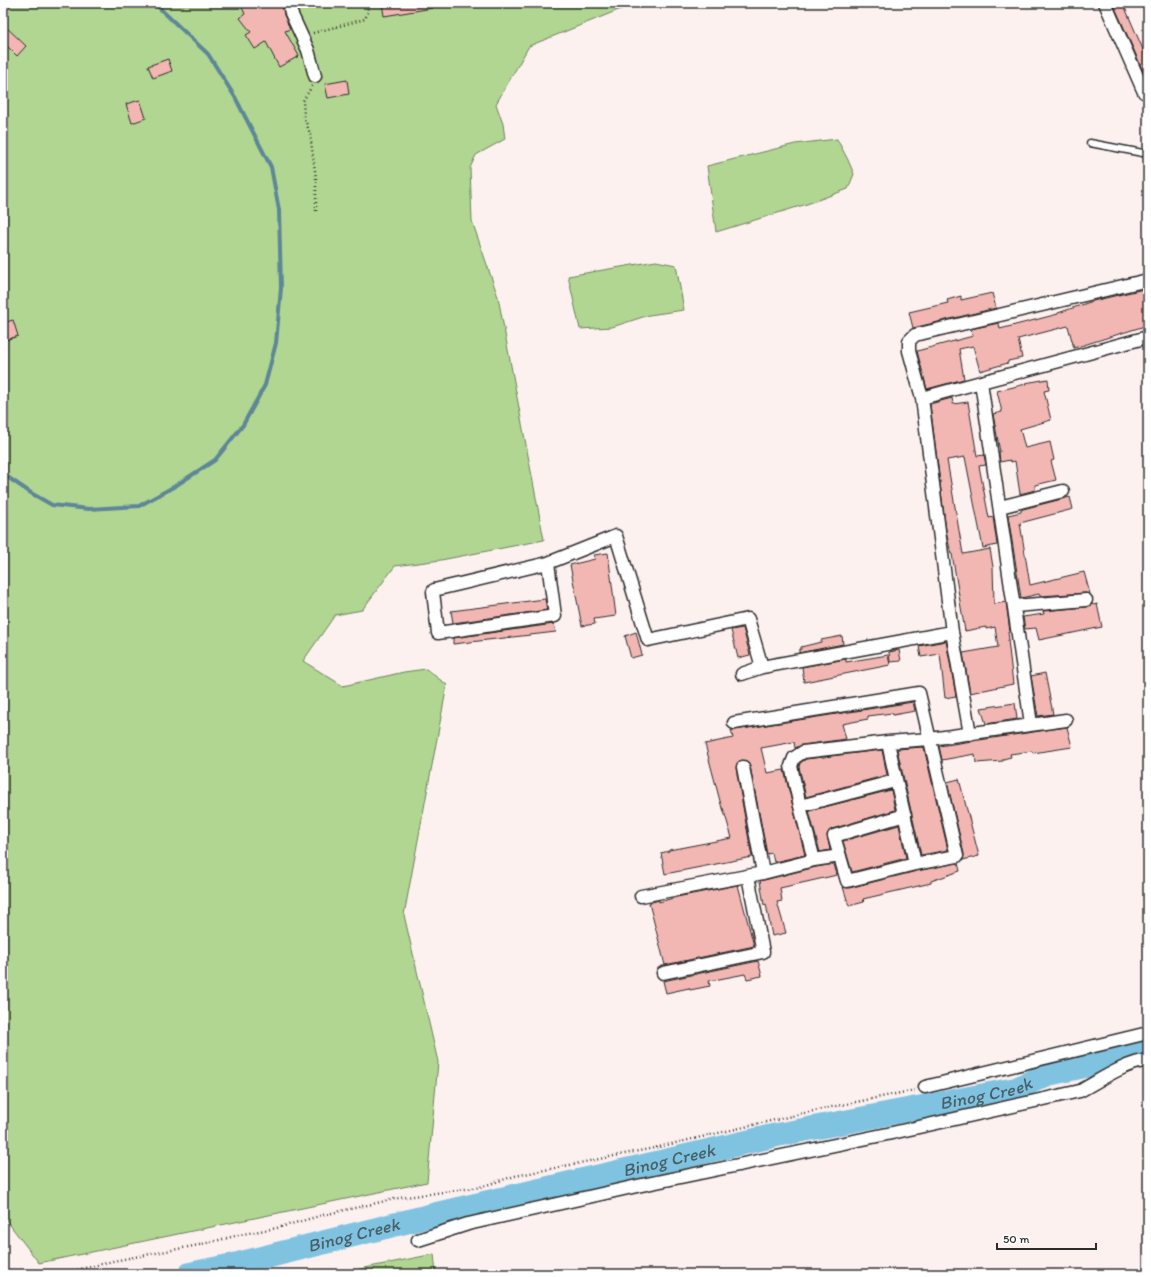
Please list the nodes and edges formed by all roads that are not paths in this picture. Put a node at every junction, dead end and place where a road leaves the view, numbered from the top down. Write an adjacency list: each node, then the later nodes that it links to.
1 (288, 3): 3 (street)
2 (1105, 3): 4 (street)
3 (315, 76)
4 (1148, 91)
5 (1090, 143): 6 (lane)
6 (1148, 154)
7 (1148, 280): 10 (street)
8 (1148, 338): 9 (street)
9 (981, 382): 10 (street); 12 (street)
10 (922, 398): 16 (street)
11 (1063, 491): 12 (street)
12 (1000, 507): 15 (street)
13 (548, 563): 13 (street); 17 (street)
14 (1086, 600): 15 (street)
15 (1015, 606): 21 (street)
16 (952, 632): 17 (street); 22 (street)
17 (762, 667): 18 (street)
18 (742, 674)
19 (1066, 720): 21 (street)
20 (734, 723): 23 (street)
21 (1031, 724): 22 (street)
22 (970, 734): 23 (street)
23 (930, 739): 24 (street); 31 (street)
24 (888, 742): 26 (street); 27 (street)
25 (743, 768): 32 (street)
26 (895, 781): 27 (street); 28 (street)
27 (800, 806): 30 (street)
28 (905, 815): 29 (street); 31 (street)
29 (840, 856): 30 (street); 31 (street)
30 (814, 860): 32 (street)
31 (915, 864)
32 (763, 873): 33 (street)
33 (748, 876): 34 (street); 35 (street)
34 (641, 896)
35 (663, 973)
36 (1148, 1033): 38 (street)
37 (1148, 1060): 39 (street)
38 (925, 1088)
39 (418, 1240)

